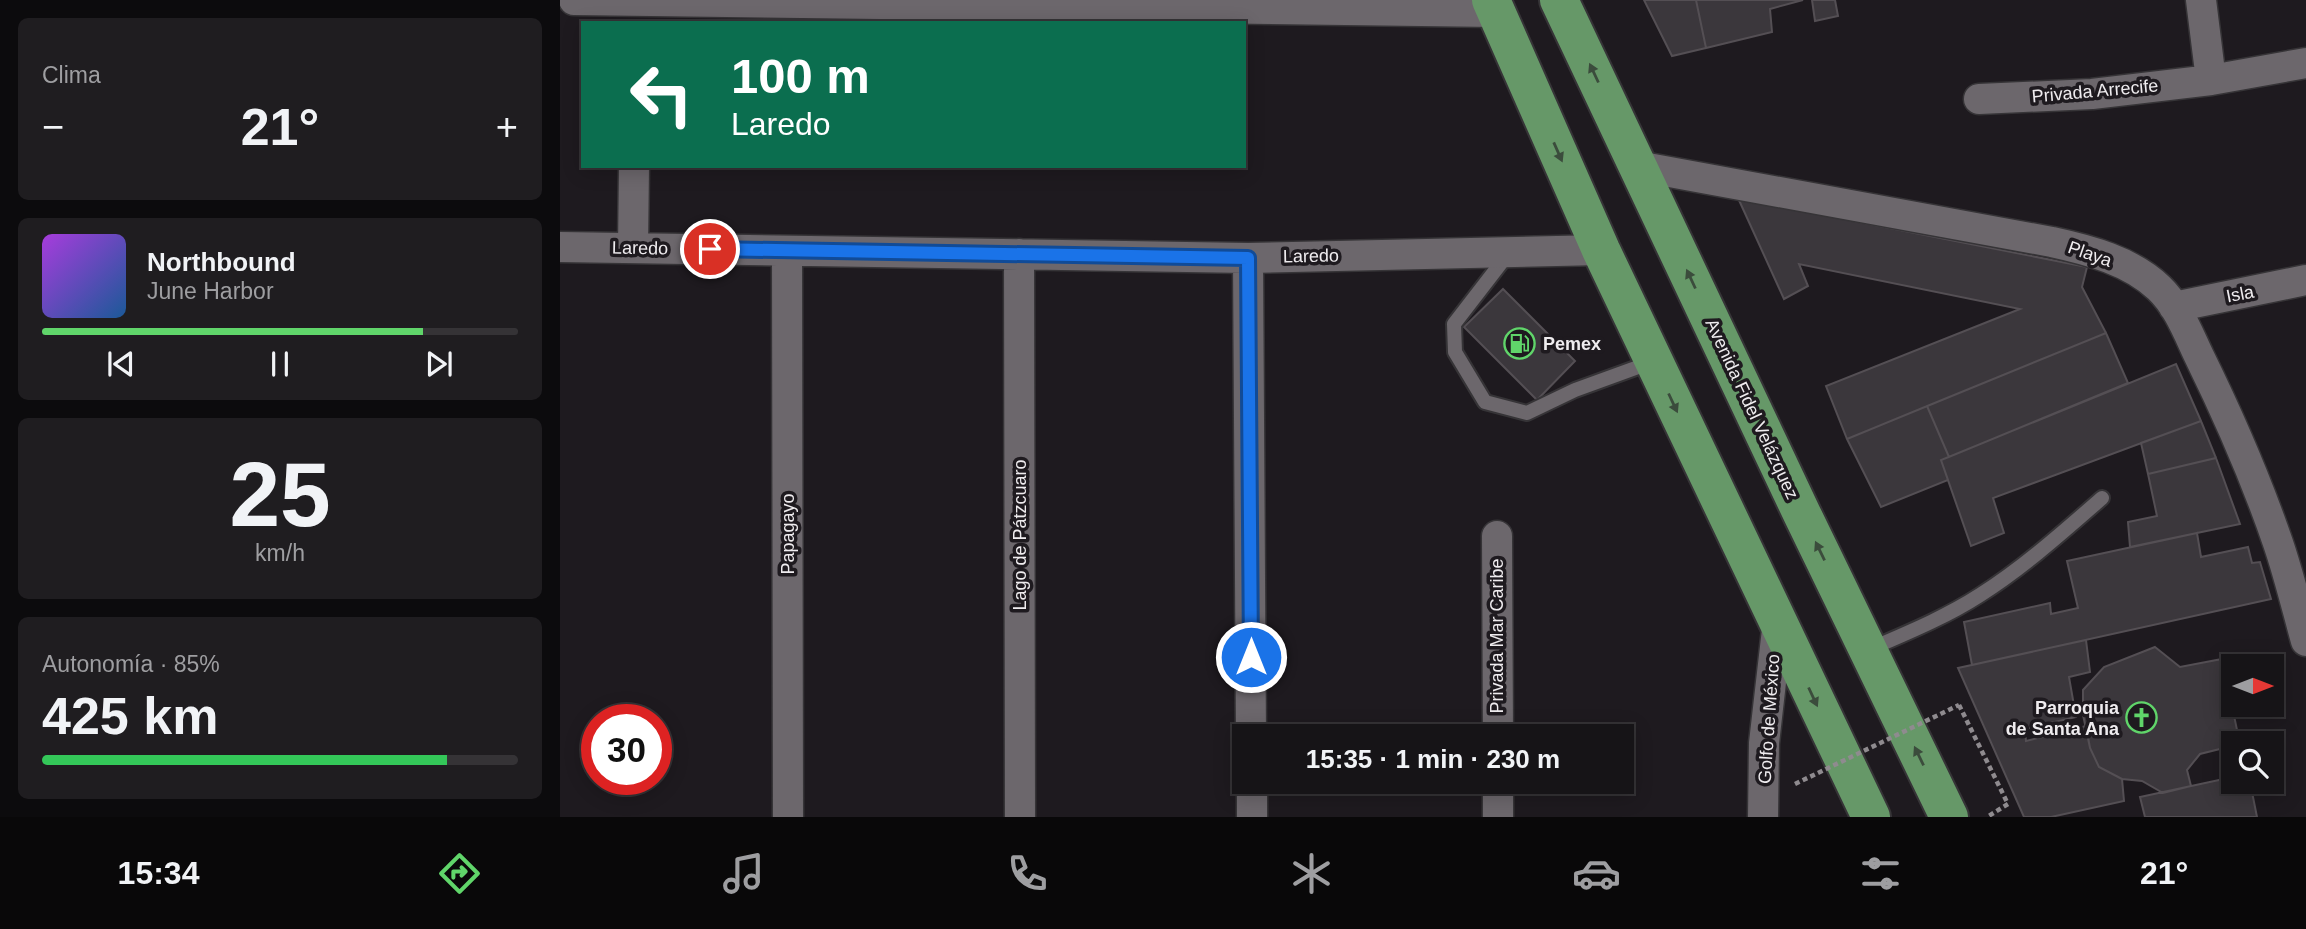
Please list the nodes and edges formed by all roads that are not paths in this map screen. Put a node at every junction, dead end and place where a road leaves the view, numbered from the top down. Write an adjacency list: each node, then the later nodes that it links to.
1 (574, 0): 5 (street)
2 (1559, 0): 9 (highway, Avenida Fidel Velázquez, one-way to 2)
3 (2201, 0): 7 (street)
4 (1493, 6): 5 (street); 13 (highway, one-way to 13)
5 (637, 12)
6 (2306, 63): 7 (street, Privada Arrecife)
7 (2211, 80): 8 (street, Privada Arrecife)
8 (1979, 99)
9 (1637, 166): 19 (street, Playa); 25 (highway, Avenida Fidel Velázquez, one-way to 9)
10 (634, 168): 12 (street)
11 (560, 247): 12 (street, Laredo)
12 (633, 248): 14 (street, Laredo)
13 (1601, 250): 15 (street, Laredo); 20 (highway)
14 (787, 251): 16 (street, Laredo); 30 (street, Papagayo)
15 (1510, 252): 17 (street, Laredo); 20 (lane)
16 (1019, 254): 17 (street, Laredo); 31 (street, Lago de Pátzcuaro)
17 (1248, 258): 26 (street)
18 (2306, 280): 19 (street, Isla)
19 (2175, 307): 24 (street, Playa)
20 (1654, 361): 23 (highway, one-way to 23)
21 (2102, 498): 25 (lane)
22 (1497, 536): 27 (street, Privada Mar Caribe)
23 (1777, 621): 34 (street, Golfo de México); 35 (highway, one-way to 35)
24 (2306, 641)
25 (1868, 649): 36 (highway, Avenida Fidel Velázquez, one-way to 25)
26 (1251, 724)
27 (1498, 724)
28 (1252, 794): 32 (street)
29 (1498, 794): 33 (street)
30 (788, 817)
31 (1020, 817)
32 (1252, 817)
33 (1498, 817)
34 (1763, 817)
35 (1871, 817)
36 (1949, 817)

